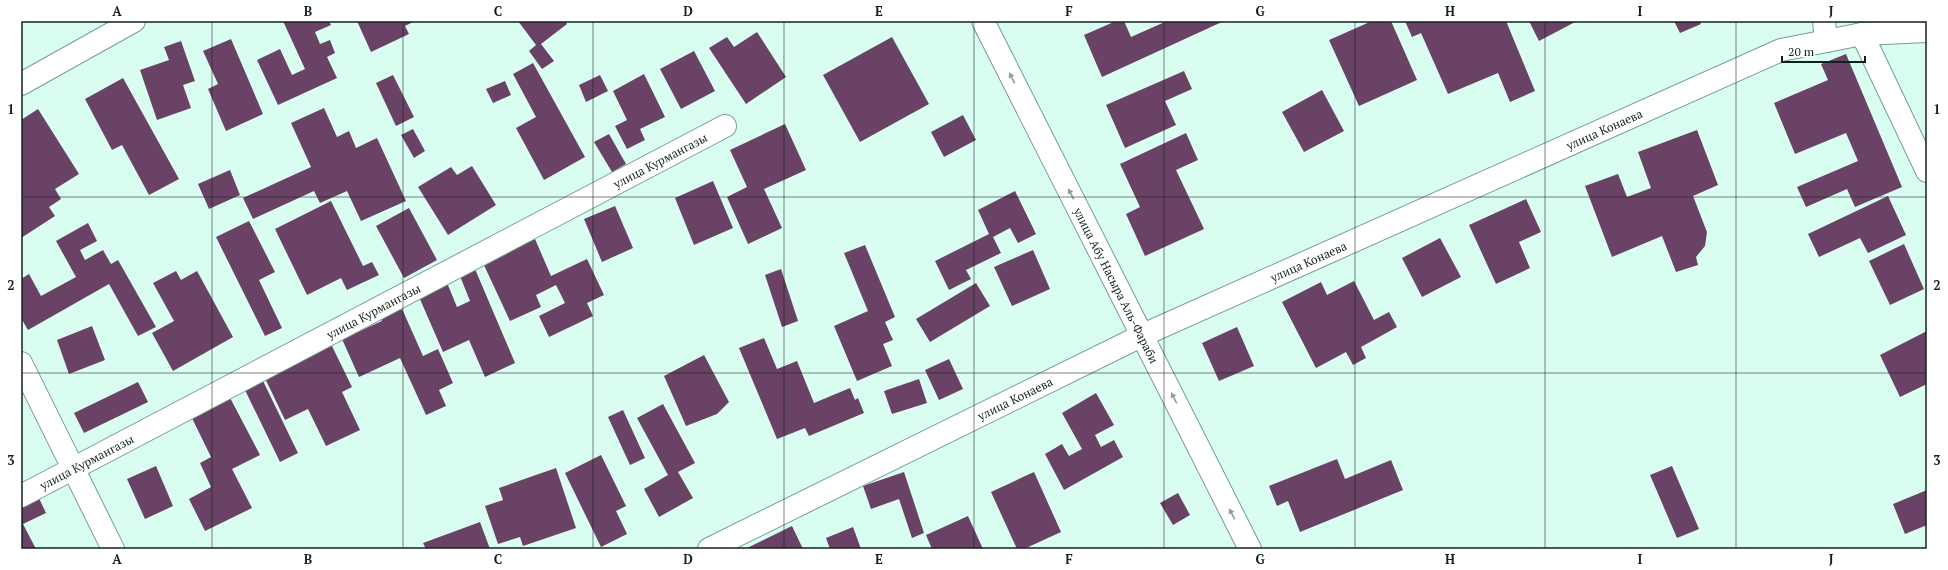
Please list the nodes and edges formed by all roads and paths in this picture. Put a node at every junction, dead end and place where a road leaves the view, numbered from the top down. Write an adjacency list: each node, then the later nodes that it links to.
1 (134, 21): 6 (street)
2 (983, 21): 9 (street, улица Абу Насыра Аль-Фараби, one-way to 2)
3 (1825, 31): 5 (street, улица Конаева); 9 (street, улица Конаева)
4 (1927, 31): 5 (street, улица Конаева)
5 (1862, 34): 8 (street)
6 (21, 84)
7 (725, 126): 11 (street, улица Курмангазы)
8 (1927, 171)
9 (1143, 335): 14 (street, улица Конаева); 15 (street, улица Абу Насыра Аль-Фараби, one-way to 9)
10 (21, 363): 11 (street)
11 (72, 468): 12 (street, улица Курмангазы); 13 (street)
12 (21, 496)
13 (113, 549)
14 (709, 549)
15 (1250, 549)

